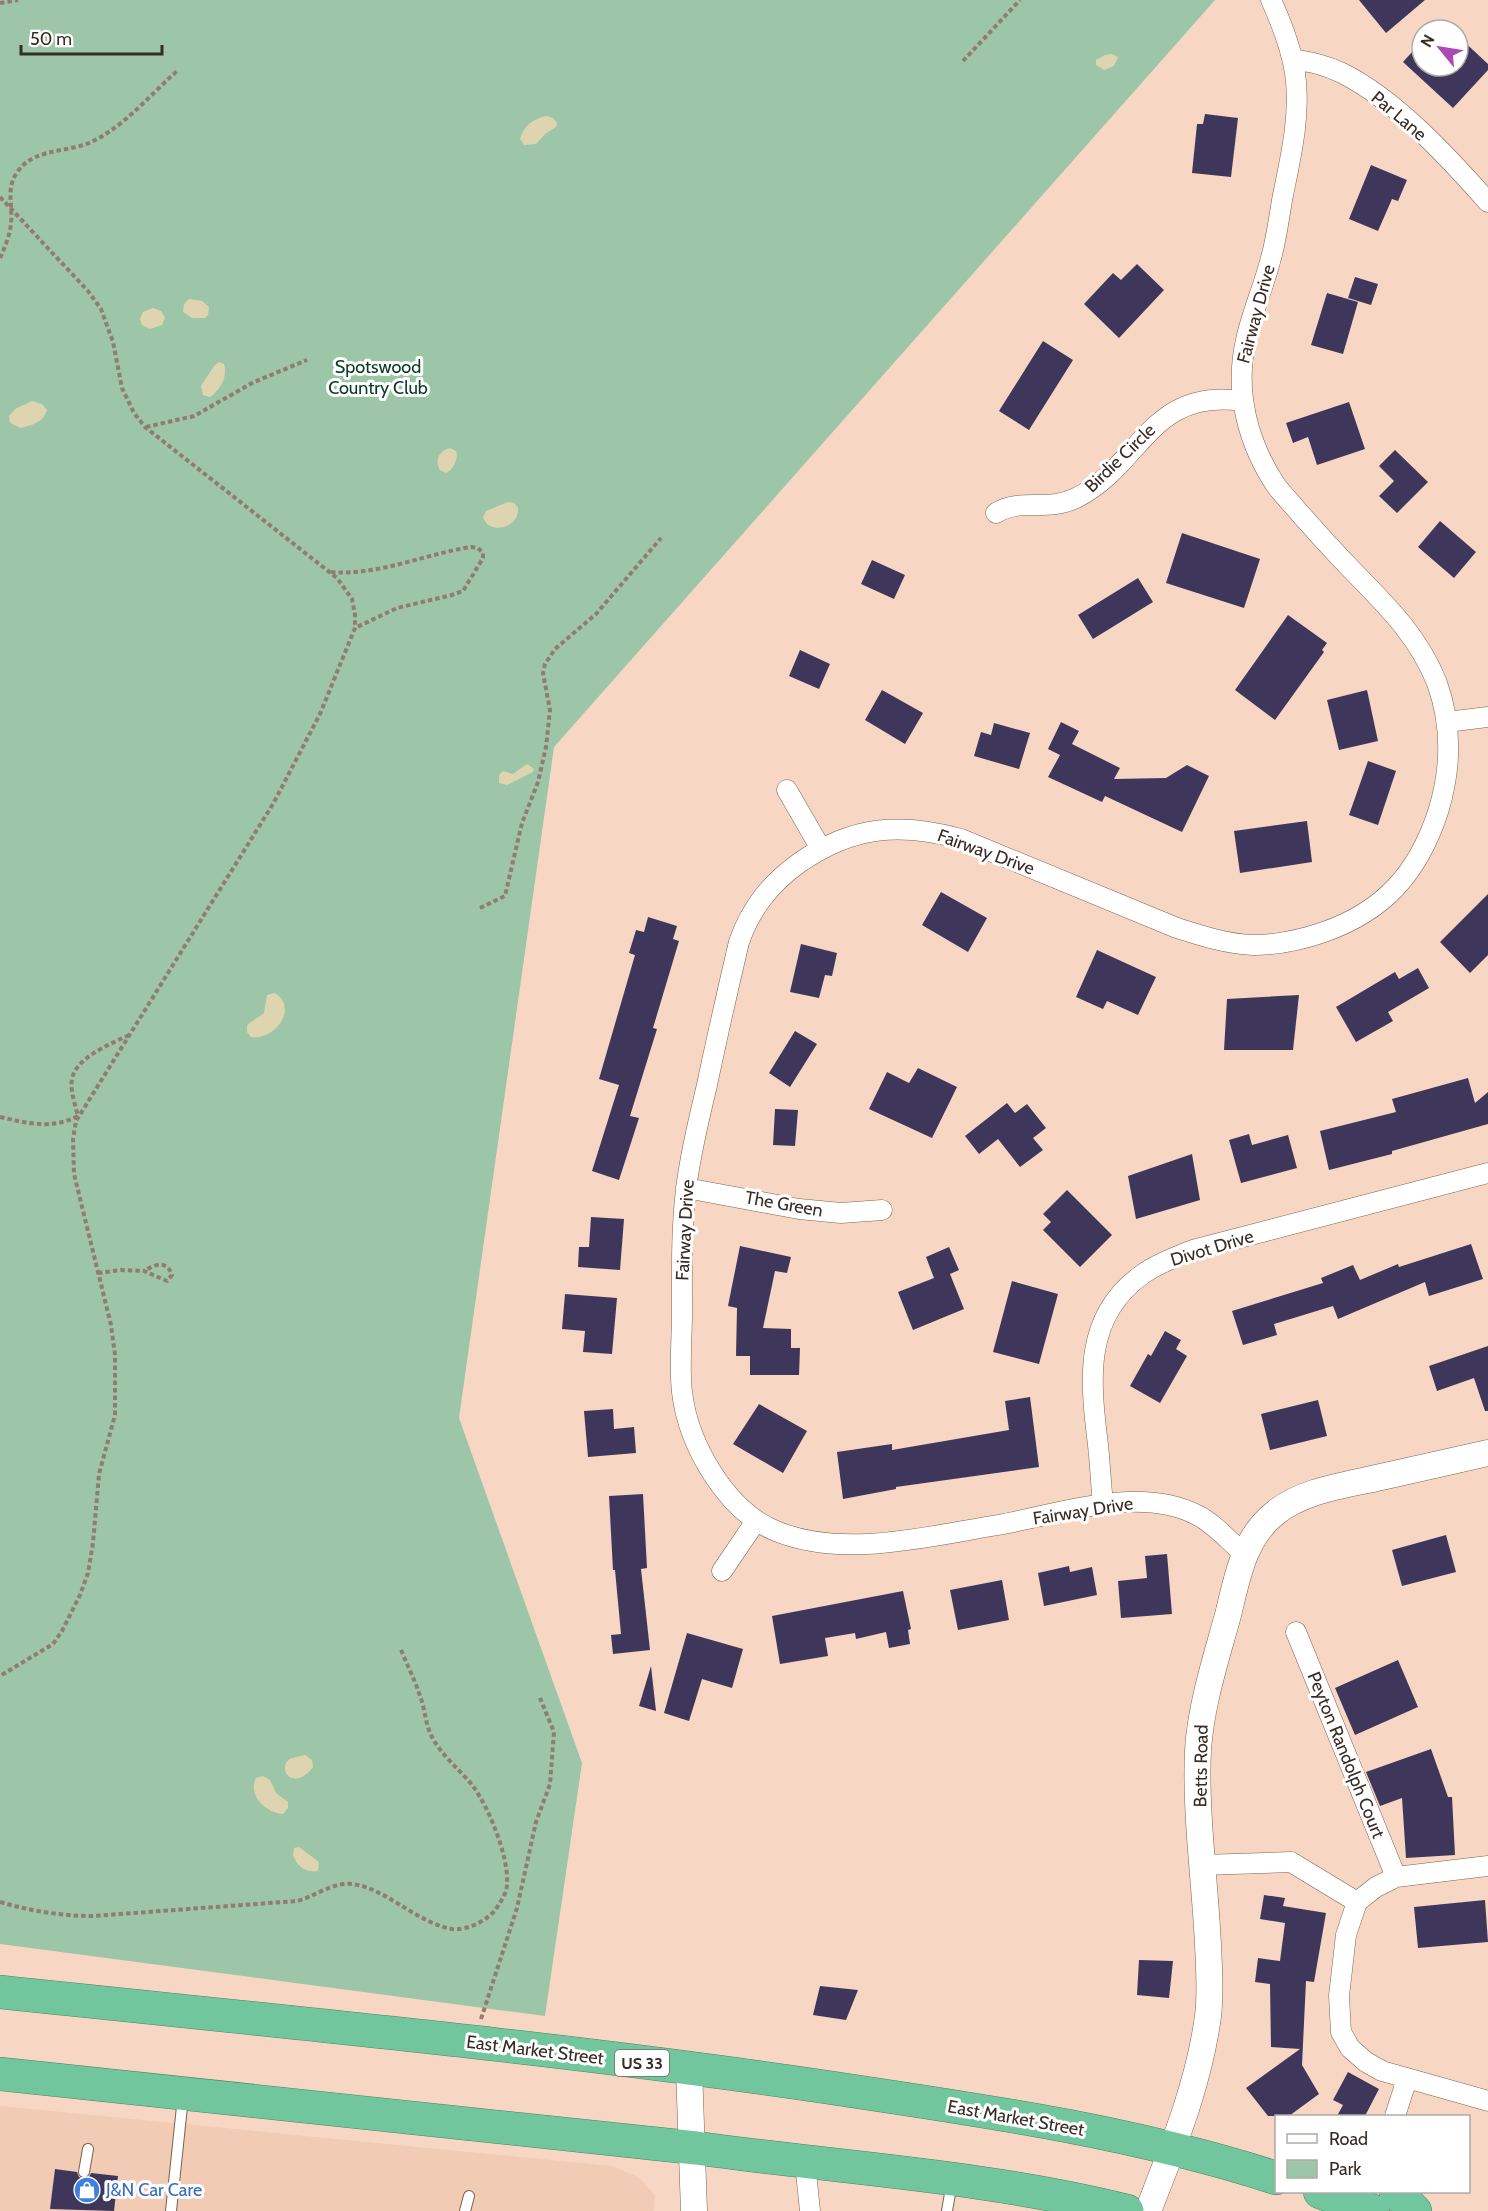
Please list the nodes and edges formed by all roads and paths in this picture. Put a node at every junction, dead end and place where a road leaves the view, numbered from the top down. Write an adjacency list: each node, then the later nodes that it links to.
1 (18, 0): 4 (path)
2 (1020, 0): 6 (path)
3 (1271, 0): 5 (street, Fairway Drive)
4 (0, 3)
5 (1293, 59): 9 (street, Par Lane); 13 (street, Fairway Drive)
6 (963, 61)
7 (177, 70): 10 (path)
8 (0, 197): 10 (path)
9 (1488, 202)
10 (10, 208): 11 (path); 14 (path)
11 (0, 258)
12 (307, 360): 14 (path)
13 (1243, 400): 15 (street, Birdie Circle); 20 (street, Fairway Drive)
14 (145, 427): 17 (path)
15 (996, 513)
16 (661, 538): 23 (path)
17 (330, 572): 18 (path); 18 (path)
18 (355, 628): 24 (path)
19 (1488, 717): 20 (street)
20 (1447, 722): 22 (street, Fairway Drive)
21 (787, 790): 22 (street)
22 (821, 849): 28 (street, Fairway Drive)
23 (480, 908)
24 (130, 1035): 25 (path); 25 (path)
25 (78, 1116): 26 (path); 31 (path)
26 (0, 1118)
27 (1488, 1173): 33 (street, Divot Drive)
28 (686, 1188): 29 (street, The Green); 34 (street, Fairway Drive)
29 (882, 1210)
30 (144, 1271): 30 (path); 31 (path)
31 (98, 1273): 39 (path)
32 (1488, 1453): 35 (street, Betts Road)
33 (1102, 1504): 34 (street, Fairway Drive); 35 (street, Fairway Drive)
34 (756, 1521): 36 (street)
35 (1244, 1554): 41 (street, Betts Road)
36 (722, 1571)
37 (1296, 1632): 43 (street, Peyton Randolph Court)
38 (400, 1647): 44 (path)
39 (0, 1676)
40 (540, 1698): 47 (path)
41 (1202, 1865): 45 (street); 56 (street, Betts Road)
42 (1488, 1866): 43 (street)
43 (1396, 1877): 45 (street)
44 (0, 1902)
45 (1357, 1902): 50 (street)
46 (0, 1992): 47 (highway, East Market Street / US 33)
47 (473, 2042): 48 (highway, East Market Street / US 33)
48 (689, 2068): 54 (street); 56 (highway, East Market Street / US 33)
49 (0, 2074): 51 (highway)
50 (1407, 2079): 52 (street); 53 (street)
51 (184, 2093): 54 (highway); 64 (lane)
52 (1488, 2101)
53 (1395, 2115)
54 (692, 2148): 57 (highway); 66 (street)
55 (87, 2149): 58 (lane)
56 (1172, 2149): 59 (highway, East Market Street / US 33); 70 (street, Betts Road)
57 (805, 2162): 60 (highway); 67 (street)
58 (84, 2172)
59 (1274, 2176)
60 (952, 2178): 68 (lane); 69 (highway)
61 (1323, 2193): 71 (highway)
62 (1397, 2193): 72 (highway)
63 (469, 2196): 65 (lane)
64 (171, 2211)
65 (465, 2211)
66 (694, 2211)
67 (810, 2211)
68 (947, 2211)
69 (1127, 2211)
70 (1148, 2211)
71 (1373, 2211)
72 (1415, 2211)

